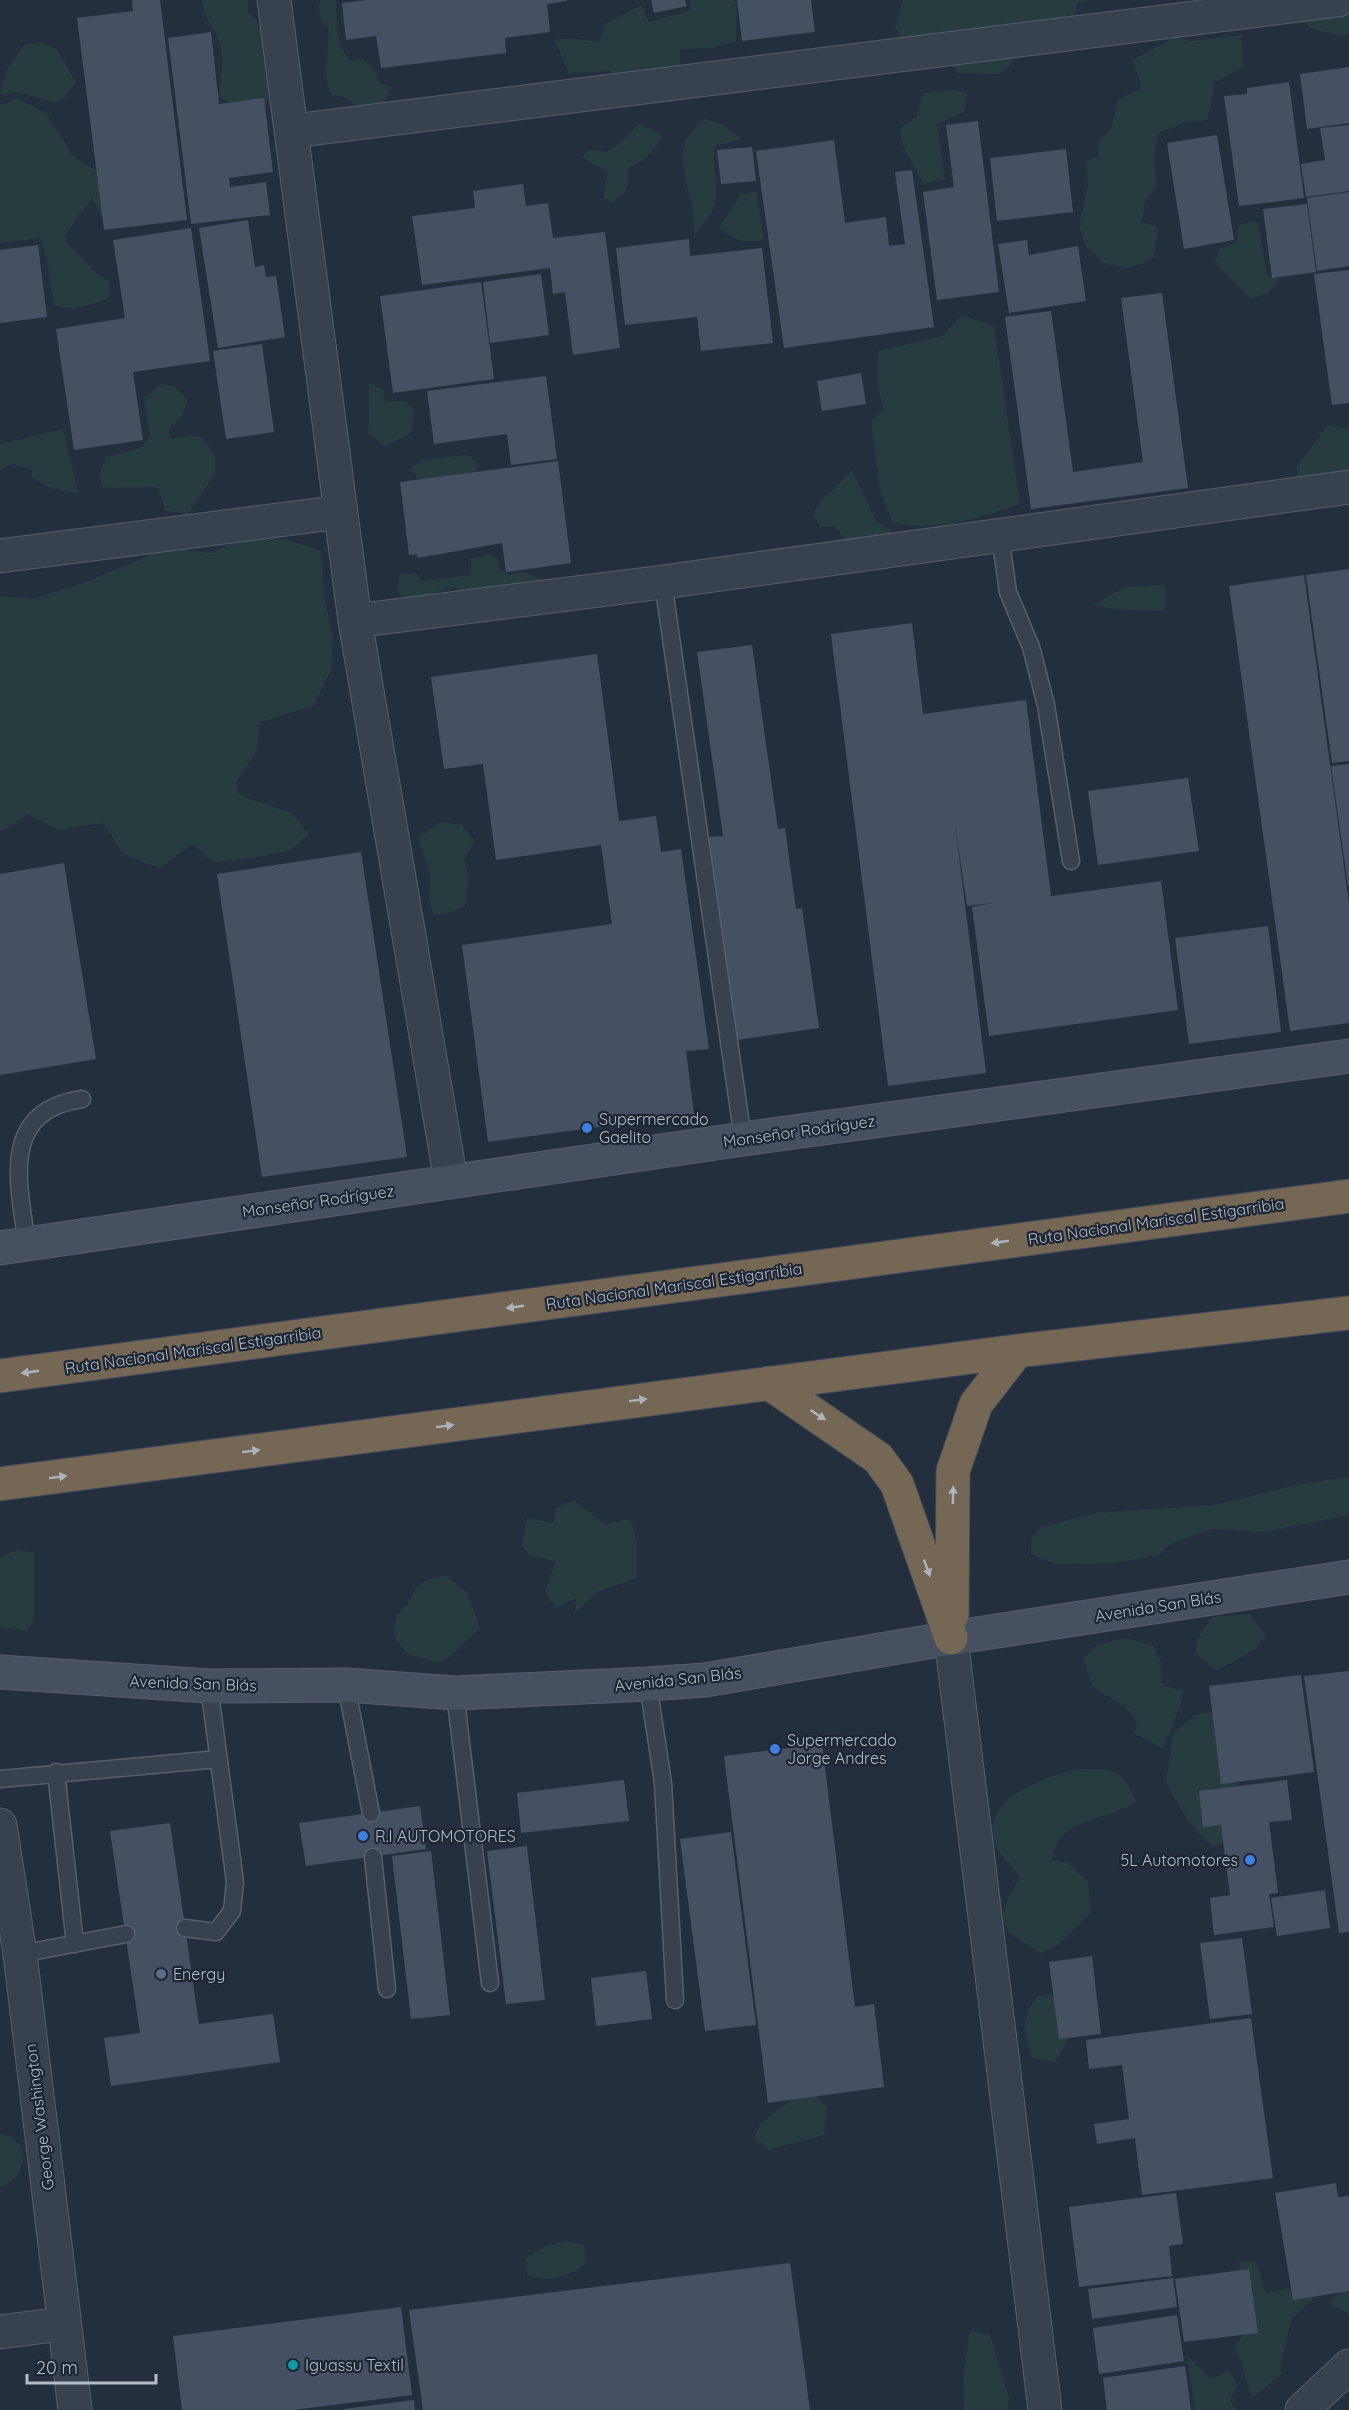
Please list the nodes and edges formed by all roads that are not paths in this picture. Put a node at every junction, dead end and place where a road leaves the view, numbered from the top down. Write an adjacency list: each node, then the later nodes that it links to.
1 (274, 0): 3 (street)
2 (1338, 0): 3 (street)
3 (293, 131): 5 (street)
4 (1349, 487): 6 (street)
5 (341, 512): 7 (street); 9 (street)
6 (1000, 535): 8 (street); 10 (lane)
7 (0, 556)
8 (663, 582): 9 (street); 13 (lane)
9 (355, 621): 14 (street)
10 (1071, 861)
11 (1349, 1056): 13 (street, Monseñor Rodríguez)
12 (82, 1099): 16 (lane)
13 (743, 1139): 14 (street, Monseñor Rodríguez)
14 (451, 1181): 16 (street, Monseñor Rodríguez)
15 (1349, 1196): 19 (highway, Ruta Nacional Mariscal Estigarribia, one-way to 19)
16 (13, 1246)
17 (1349, 1313): 18 (highway)
18 (1017, 1352): 20 (highway); 23 (highway, one-way to 18)
19 (0, 1376)
20 (769, 1383): 21 (highway, one-way to 20); 23 (highway, one-way to 23)
21 (0, 1484)
22 (1349, 1577): 23 (street, Avenida San Blás)
23 (951, 1638): 25 (street, Avenida San Blás); 46 (street)
24 (0, 1672): 27 (street, Avenida San Blás)
25 (648, 1684): 28 (street, Avenida San Blás); 41 (lane)
26 (346, 1685): 27 (street, Avenida San Blás); 28 (street, Avenida San Blás); 32 (lane)
27 (209, 1686): 29 (lane)
28 (455, 1693): 39 (lane)
29 (219, 1759): 30 (lane); 35 (lane)
30 (56, 1772): 31 (lane); 37 (lane)
31 (0, 1779)
32 (371, 1813)
33 (0, 1825): 38 (street, George Washington)
34 (373, 1857): 40 (lane)
35 (185, 1928)
36 (126, 1934): 37 (lane)
37 (75, 1944): 38 (lane)
38 (20, 1954): 42 (street, George Washington)
39 (490, 1983)
40 (387, 1989)
41 (675, 2000)
42 (63, 2324): 43 (street); 45 (street, George Washington)
43 (0, 2332)
44 (1349, 2366): 47 (street)
45 (75, 2410)
46 (1045, 2410)
47 (1302, 2410)

